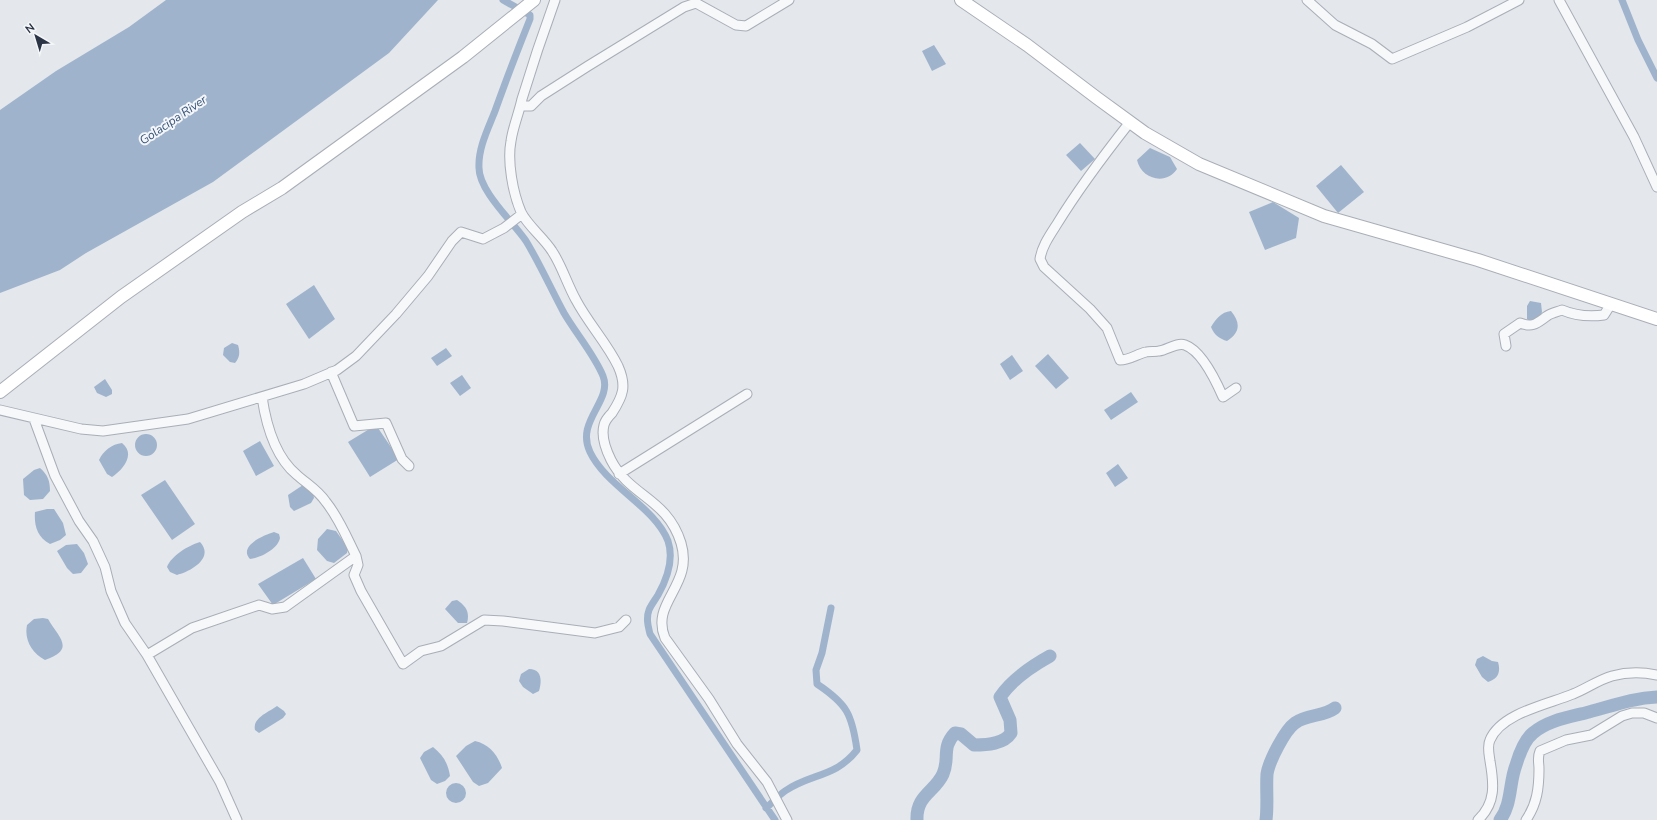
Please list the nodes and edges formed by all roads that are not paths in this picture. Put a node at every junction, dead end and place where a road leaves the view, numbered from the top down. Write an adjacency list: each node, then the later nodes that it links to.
1 (534, 0): 17 (street)
2 (555, 0): 8 (street)
3 (789, 0): 8 (street)
4 (961, 0): 9 (street)
5 (1307, 0): 6 (street)
6 (1519, 0)
7 (1559, 0): 10 (street)
8 (521, 106): 11 (street)
9 (1130, 122): 12 (street); 16 (street)
10 (1657, 187)
11 (522, 214): 15 (street); 23 (street)
12 (1611, 304): 13 (street); 14 (street)
13 (1657, 319)
14 (1506, 346)
15 (330, 372): 19 (street); 22 (street)
16 (1236, 388)
17 (0, 392)
18 (747, 394): 23 (street)
19 (262, 397): 21 (street); 24 (street)
20 (0, 410): 21 (street)
21 (34, 419): 26 (street)
22 (409, 466)
23 (619, 474): 29 (street)
24 (356, 556): 25 (street); 26 (street)
25 (626, 620)
26 (147, 655): 30 (street)
27 (1657, 674): 31 (street)
28 (1657, 718): 32 (street)
29 (785, 816)
30 (237, 820)
31 (1478, 820)
32 (1526, 820)

